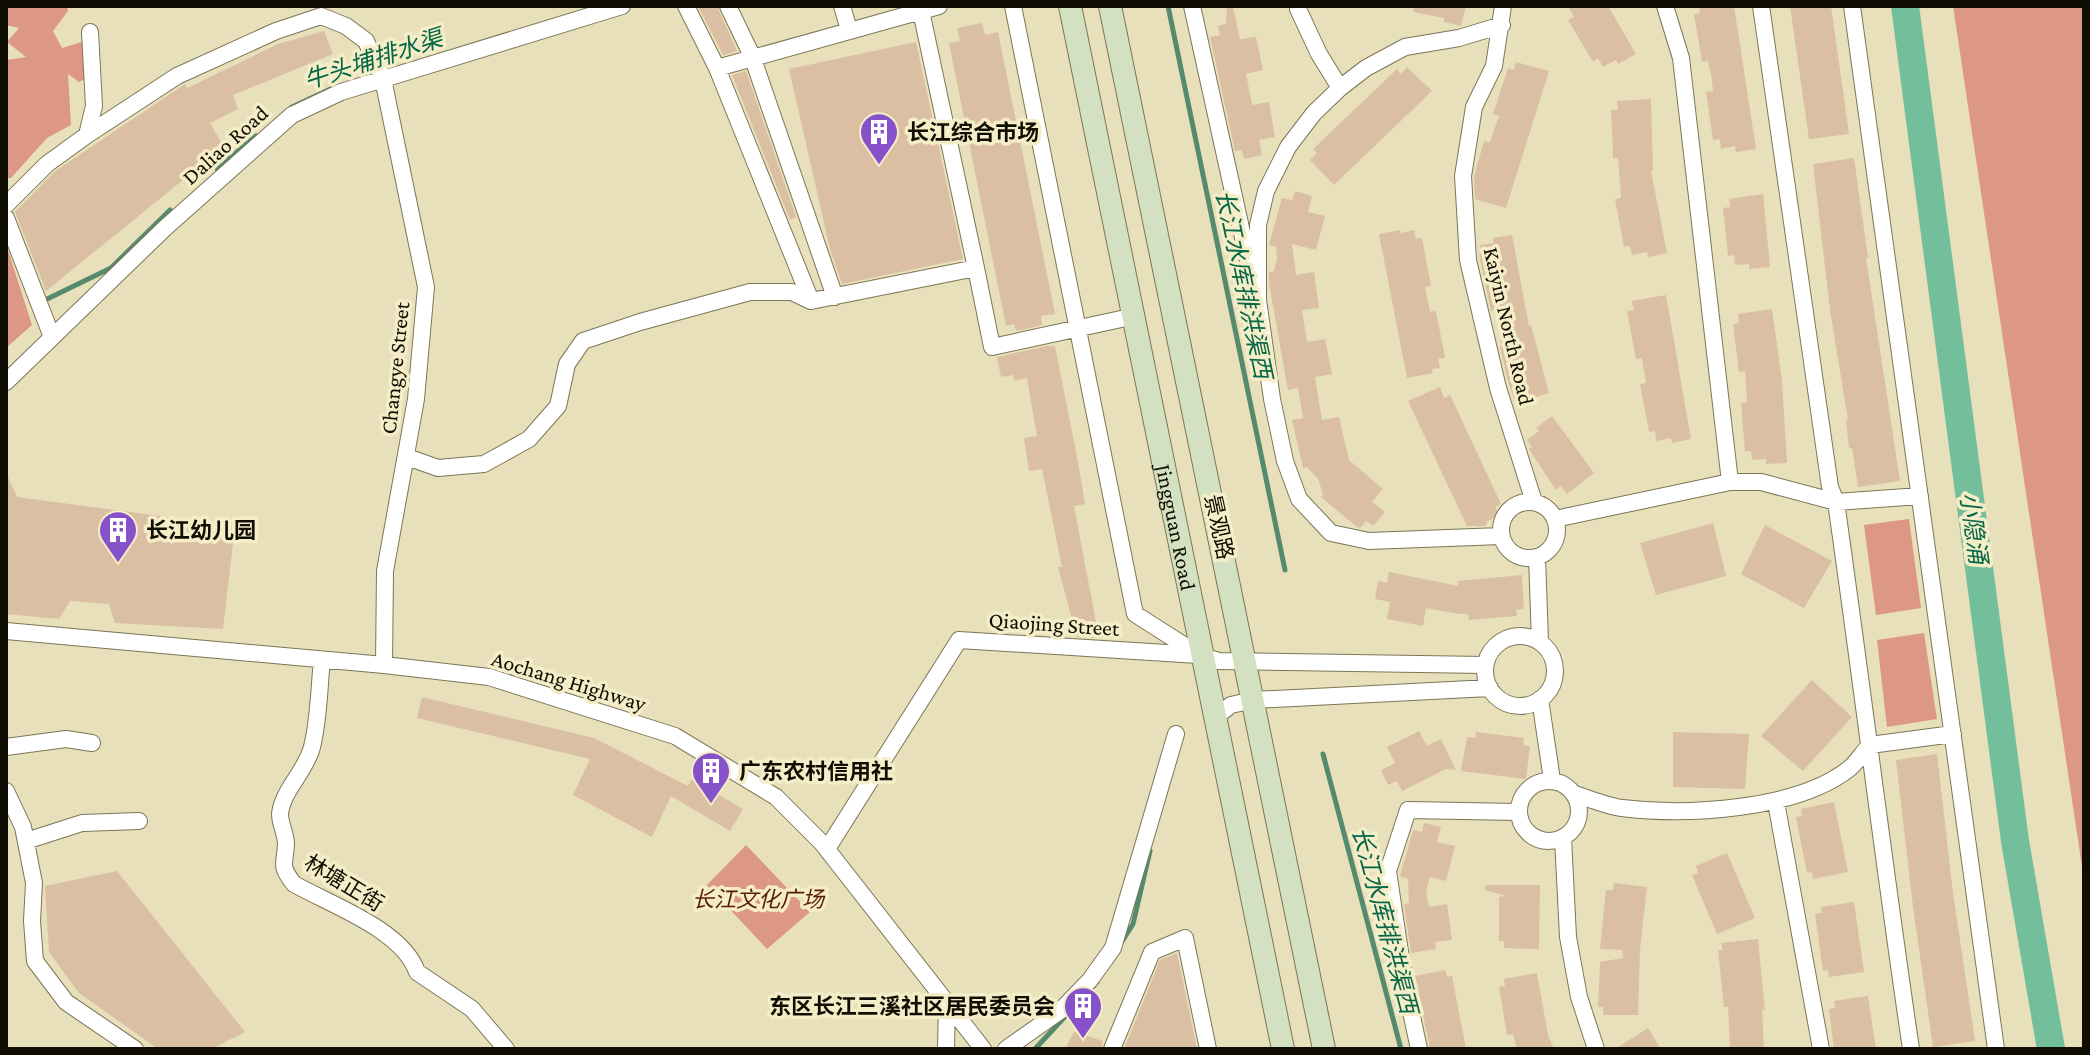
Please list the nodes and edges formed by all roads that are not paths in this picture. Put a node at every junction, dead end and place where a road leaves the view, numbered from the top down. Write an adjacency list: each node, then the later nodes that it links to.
1 (622, 6): 15 (street, Daliao Road)
2 (686, 6): 21 (street)
3 (728, 6): 20 (street)
4 (842, 6): 18 (street)
5 (939, 6): 16 (street)
6 (1013, 6): 32 (street)
7 (1070, 6): 31 (main road, Jingguan Road)
8 (1110, 6): 47 (main road, 景观路)
9 (1192, 6): 29 (street)
10 (1503, 6): 17 (street, Kaiyin North Road)
11 (1665, 6): 36 (street)
12 (1761, 6): 39 (street)
13 (1852, 6): 37 (street)
14 (1298, 9): 23 (street)
15 (579, 11): 22 (street, Daliao Road)
16 (921, 11): 18 (street); 27 (street)
17 (1502, 25): 23 (street); 38 (street, Kaiyin North Road)
18 (849, 30): 20 (street)
19 (90, 32): 24 (street)
20 (752, 56): 21 (street); 28 (street)
21 (717, 68): 30 (street)
22 (381, 74): 24 (street); 33 (street, Daliao Road); 35 (street, Changye Street)
23 (1340, 88): 29 (street)
24 (87, 135): 25 (street)
25 (6, 205)
26 (6, 218): 33 (street)
27 (976, 268): 28 (street); 32 (street)
28 (835, 297): 30 (street)
29 (1258, 300): 41 (street)
30 (811, 301): 35 (street)
31 (1135, 316): 32 (street); 45 (main road, Jingguan Road)
32 (1078, 329): 45 (street)
33 (52, 337): 34 (street, Daliao Road)
34 (6, 382)
35 (407, 457): 48 (street, Changye Street)
36 (1730, 482): 39 (street); 40 (street)
37 (1920, 496): 39 (street); 55 (street)
38 (1534, 502): 40 (street); 41 (street)
39 (1836, 502): 57 (street)
40 (1555, 519): 42 (street)
41 (1501, 536): 42 (street)
42 (1537, 557): 44 (street)
43 (6, 631): 46 (street, Aochang Highway)
44 (1540, 642): 49 (street); 51 (street)
45 (1201, 656): 47 (street); 53 (main road, Jingguan Road); 67 (street, Qiaojing Street)
46 (322, 660): 48 (street, Aochang Highway); 70 (street, 林塘正街)
47 (1246, 660): 49 (street); 52 (main road, 景观路)
48 (384, 665): 67 (street, Aochang Highway)
49 (1485, 665): 50 (street)
50 (1490, 688): 51 (street); 52 (street)
51 (1540, 699): 59 (street)
52 (1253, 700): 53 (street); 77 (main road, 景观路)
53 (1214, 718): 76 (main road, Jingguan Road)
54 (1176, 734): 73 (street)
55 (1953, 734): 57 (street); 82 (street)
56 (92, 743): 58 (street)
57 (1870, 745): 62 (street); 81 (street)
58 (6, 747)
59 (1552, 780): 61 (street); 63 (street)
60 (6, 791): 66 (street)
61 (1575, 794): 62 (street); 65 (street)
62 (1776, 802): 80 (street)
63 (1518, 812): 65 (street); 78 (street)
64 (139, 821): 66 (street)
65 (1563, 838): 79 (street)
66 (26, 841): 69 (street)
67 (827, 849): 68 (street, Aochang Highway)
68 (947, 1003): 71 (street); 72 (street, Aochang Highway)
69 (135, 1049)
70 (506, 1049)
71 (946, 1049)
72 (983, 1049)
73 (1006, 1049)
74 (1112, 1049): 75 (street)
75 (1208, 1049)
76 (1283, 1049)
77 (1324, 1049)
78 (1419, 1049)
79 (1596, 1049)
80 (1821, 1049)
81 (1911, 1049)
82 (1996, 1049)

